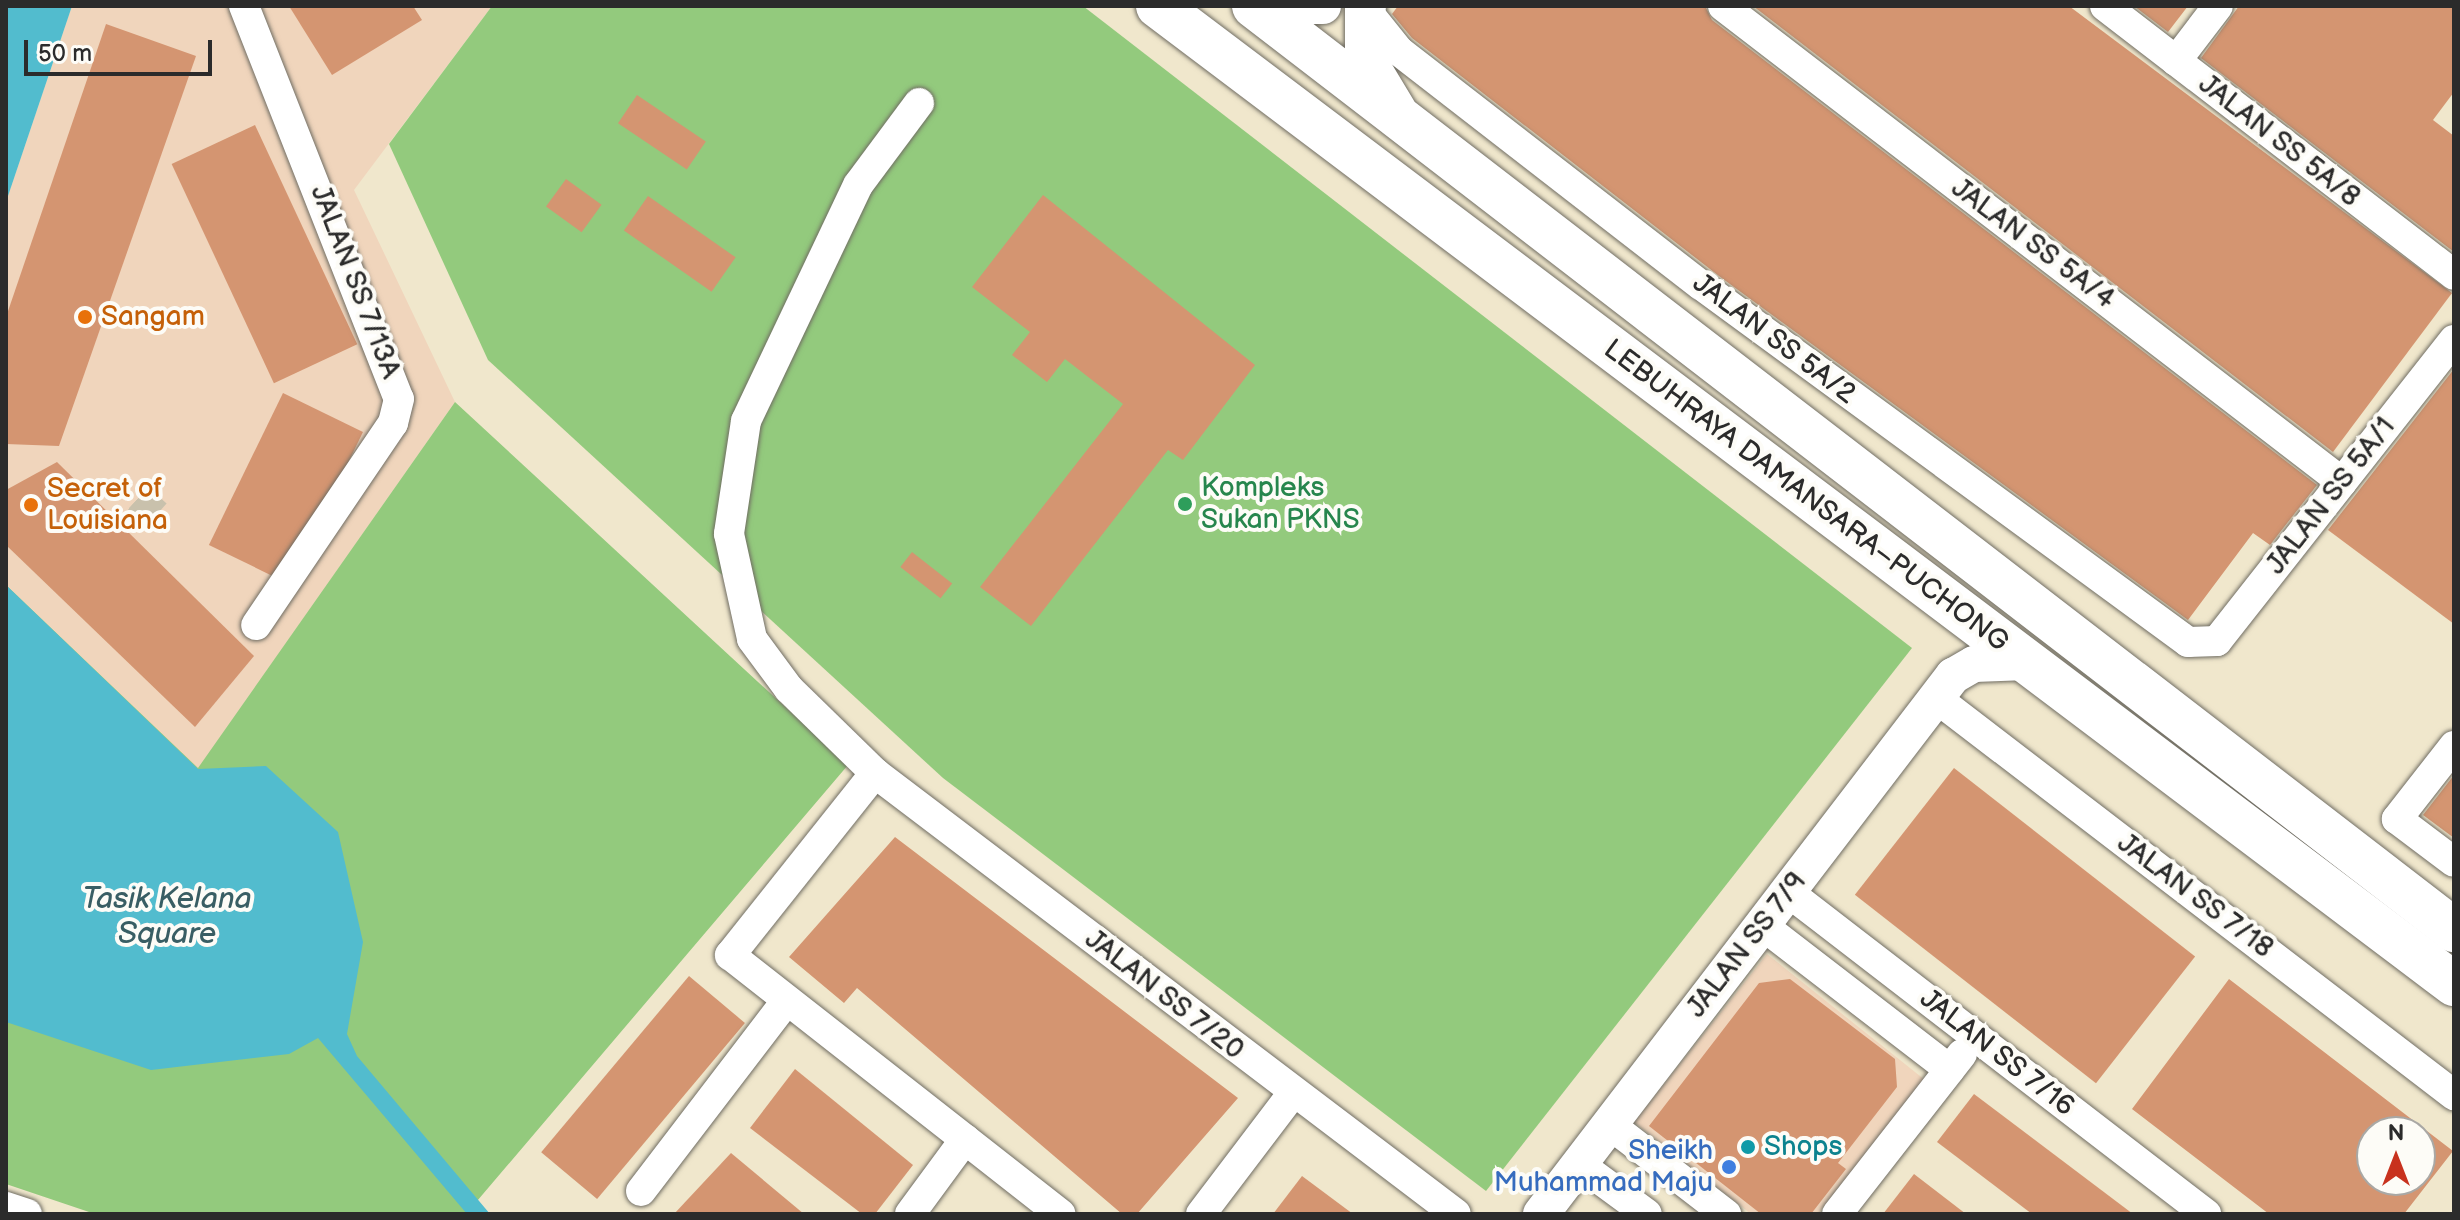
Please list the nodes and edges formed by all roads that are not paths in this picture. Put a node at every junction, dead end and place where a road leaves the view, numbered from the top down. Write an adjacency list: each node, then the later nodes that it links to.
1 (244, 6): 18 (street, JALAN SS 7/13A)
2 (1158, 6): 17 (highway, LEBUHRAYA DAMANSARA–PUCHONG)
3 (1254, 6): 13 (highway, LEBUHRAYA DAMANSARA–PUCHONG)
4 (1283, 6): 5 (street)
5 (1323, 6)
6 (1363, 6): 13 (street)
7 (1371, 6): 19 (street, JALAN SS 5A/2)
8 (1723, 6): 16 (street, JALAN SS 5A/4)
9 (2105, 6): 11 (street, JALAN SS 5A/8)
10 (2218, 6): 11 (street)
11 (2176, 61): 14 (street, JALAN SS 5A/8)
12 (919, 103): 23 (street, JALAN SS 7/20)
13 (1405, 119): 27 (highway, LEBUHRAYA DAMANSARA–PUCHONG)
14 (2454, 275)
15 (2454, 340): 16 (street, JALAN SS 5A/1)
16 (2342, 482): 19 (street, JALAN SS 5A/1)
17 (1946, 599): 20 (highway, LEBUHRAYA DAMANSARA–PUCHONG); 21 (street)
18 (256, 625)
19 (2203, 645)
20 (2027, 662): 21 (street); 28 (highway, LEBUHRAYA DAMANSARA–PUCHONG)
21 (1945, 687): 25 (street, JALAN SS 7/9); 33 (street, JALAN SS 7/18)
22 (2454, 746): 24 (street)
23 (875, 773): 29 (street); 32 (street, JALAN SS 7/20)
24 (2454, 862)
25 (1788, 892): 26 (street, JALAN SS 7/9); 30 (street, JALAN SS 7/16)
26 (1762, 925): 31 (street); 34 (street, JALAN SS 7/9)
27 (2454, 930)
28 (2454, 984)
29 (787, 1000): 35 (street); 37 (street)
30 (1976, 1037): 31 (street); 48 (street, JALAN SS 7/16)
31 (1950, 1070): 47 (street)
32 (1292, 1094): 42 (street); 43 (street, JALAN SS 7/20)
33 (2454, 1095)
34 (1609, 1124): 36 (street, JALAN SS 7/9); 46 (street)
35 (965, 1139): 40 (street); 41 (street)
36 (1579, 1164): 44 (street, JALAN SS 7/9); 45 (street)
37 (641, 1191)
38 (6, 1207): 39 (street)
39 (27, 1214)
40 (910, 1214)
41 (1060, 1214)
42 (1201, 1214)
43 (1456, 1214)
44 (1541, 1214)
45 (1647, 1214)
46 (1726, 1214)
47 (1837, 1214)
48 (2206, 1214)

